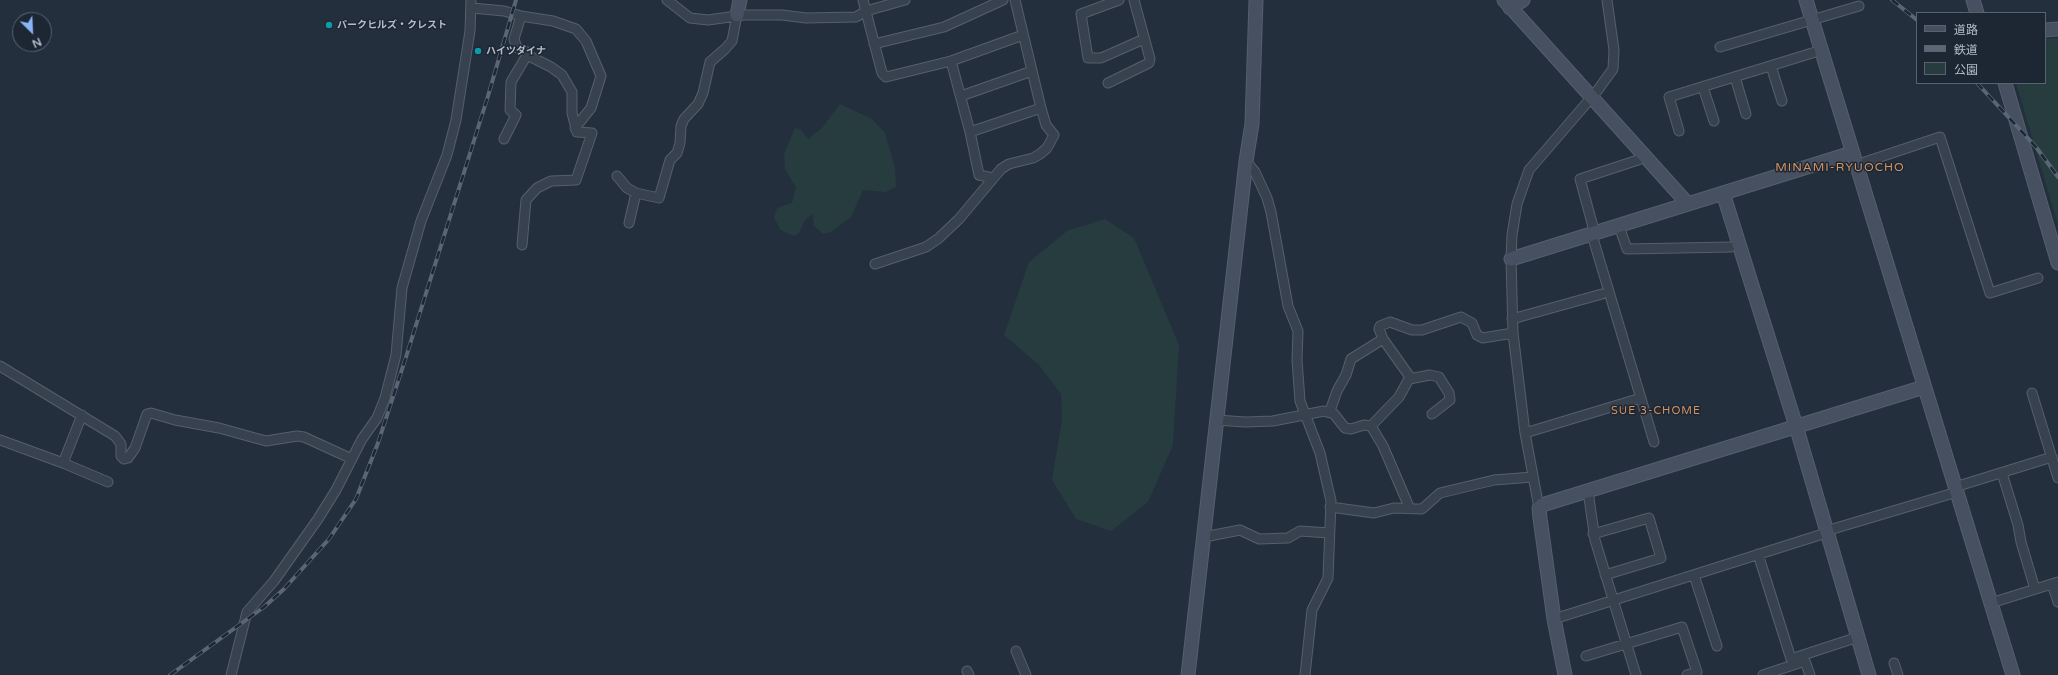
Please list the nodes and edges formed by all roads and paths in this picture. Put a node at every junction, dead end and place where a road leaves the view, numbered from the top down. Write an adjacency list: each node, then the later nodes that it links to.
1 (667, 0): 19 (street)
2 (740, 0): 19 (street)
3 (863, 0): 17 (street)
4 (905, 0): 17 (street)
5 (1003, 0): 26 (street)
6 (1015, 0): 24 (street)
7 (1119, 0): 25 (street)
8 (1134, 0): 25 (street)
9 (1256, 0): 49 (street)
10 (1522, 0): 15 (street)
11 (1607, 0): 38 (street)
12 (1806, 0): 21 (street)
13 (1973, 0): 18 (street)
14 (472, 4): 20 (street); 86 (street)
15 (1507, 4): 38 (street)
16 (1859, 6): 21 (street)
17 (866, 11): 19 (street); 26 (street)
18 (1977, 12)
19 (737, 15): 52 (street)
20 (521, 16): 29 (street); 43 (street)
21 (1812, 20): 27 (street); 28 (street)
22 (2058, 29): 23 (street)
23 (2046, 30)
24 (1023, 35): 30 (street); 32 (street)
25 (1144, 39): 34 (street)
26 (874, 44): 30 (street)
27 (1720, 47)
28 (1822, 50): 31 (street); 48 (street)
29 (527, 55): 43 (street); 46 (street)
30 (951, 61): 37 (street)
31 (1771, 66): 33 (street); 39 (street)
32 (1032, 71): 37 (street); 40 (street)
33 (1735, 77): 36 (street); 41 (street)
34 (1108, 83)
35 (2005, 84): 61 (street)
36 (1703, 87): 42 (street); 44 (street)
37 (961, 96): 45 (street)
38 (1591, 97): 47 (street); 60 (street)
39 (1782, 101)
40 (1041, 108): 45 (street); 51 (street)
41 (1746, 114)
42 (1714, 121)
43 (575, 128): 58 (street)
44 (1679, 131)
45 (970, 132): 51 (street)
46 (504, 139)
47 (1643, 155): 54 (street); 57 (street)
48 (1854, 159): 53 (street); 63 (street); 71 (street)
49 (1246, 161): 77 (street); 79 (street)
50 (617, 176): 52 (street)
51 (993, 178): 62 (street)
52 (636, 193): 55 (street)
53 (1723, 193): 54 (street); 81 (street)
54 (1688, 204): 56 (street)
55 (629, 223)
56 (1619, 226): 57 (street); 59 (street)
57 (1594, 234): 60 (street); 74 (street)
58 (522, 245)
59 (1731, 247)
60 (1511, 259): 65 (street)
61 (2058, 263)
62 (875, 264)
63 (2038, 278)
64 (1602, 294): 65 (street)
65 (1512, 319): 66 (street)
66 (1512, 334): 67 (street); 82 (street)
67 (1383, 339): 70 (street); 72 (street)
68 (0, 366): 76 (street)
69 (1340, 368): 72 (street)
70 (1409, 379): 78 (street); 80 (street)
71 (1924, 387): 81 (street); 92 (street)
72 (1337, 391): 75 (street)
73 (2032, 393): 85 (street)
74 (1641, 398): 82 (street); 84 (street)
75 (1330, 411): 77 (street); 80 (street)
76 (82, 414): 86 (street); 87 (street)
77 (1304, 414): 79 (street); 94 (street)
78 (1432, 414)
79 (1217, 420): 100 (street)
80 (1371, 426): 95 (street)
81 (1796, 426): 93 (street); 97 (street)
82 (1525, 433): 89 (street)
83 (0, 440): 87 (street)
84 (1654, 442)
85 (2052, 457): 88 (street); 90 (street)
86 (352, 459): 117 (street)
87 (63, 463): 91 (street)
88 (2002, 474): 92 (street); 105 (street)
89 (1533, 477): 95 (street); 96 (street)
90 (2058, 478)
91 (108, 482)
92 (1956, 489): 97 (street); 108 (street)
93 (1588, 491): 96 (street); 99 (street)
94 (1330, 507): 95 (street); 98 (street)
95 (1410, 508)
96 (1539, 508): 109 (street)
97 (1826, 532): 101 (street); 110 (street)
98 (1329, 533): 100 (street); 120 (street)
99 (1593, 534): 102 (street); 102 (street)
100 (1204, 537): 119 (street)
101 (1758, 554): 103 (street); 110 (street)
102 (1605, 575): 106 (street)
103 (1694, 575): 106 (street); 112 (street)
104 (2055, 583): 105 (street); 107 (street)
105 (2035, 589): 108 (street)
106 (1613, 600): 109 (street); 111 (street)
107 (2058, 602)
108 (1991, 603): 127 (street)
109 (1554, 619): 121 (street)
110 (1858, 637): 125 (street)
111 (1626, 643): 114 (street); 122 (street); 123 (street)
112 (1717, 646)
113 (1016, 651): 118 (street)
114 (1586, 656)
115 (1894, 663): 126 (street)
116 (1766, 674): 124 (street)
117 (231, 675)
118 (1026, 675)
119 (1188, 675)
120 (1305, 675)
121 (1565, 675)
122 (1636, 675)
123 (1686, 675)
124 (1810, 675)
125 (1869, 675)
126 (1898, 675)
127 (2013, 675)

